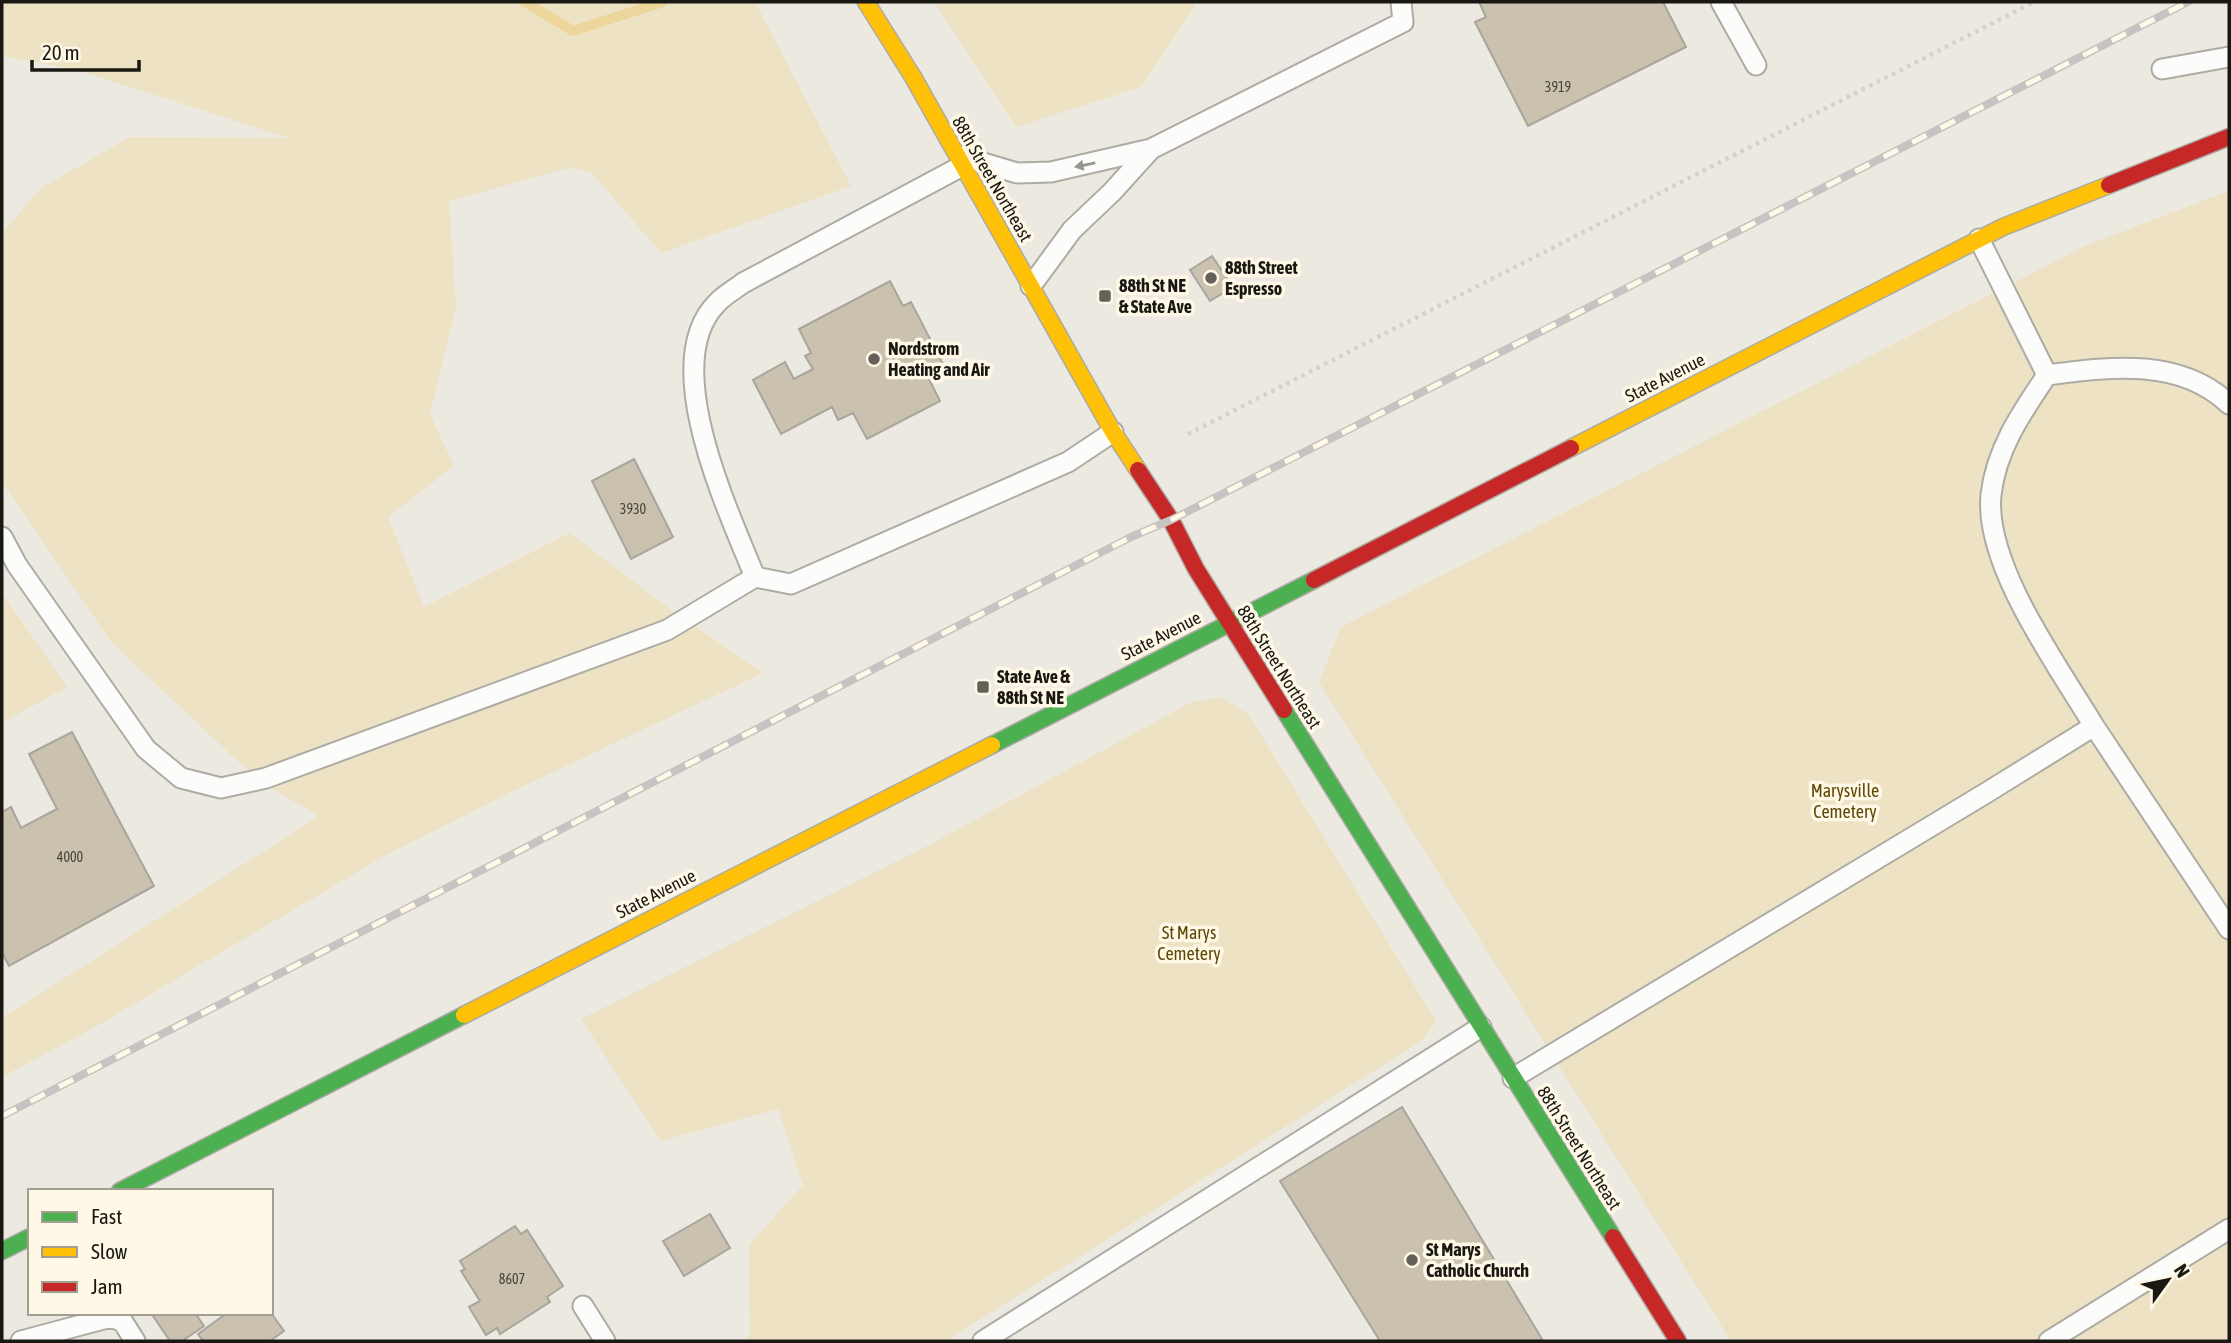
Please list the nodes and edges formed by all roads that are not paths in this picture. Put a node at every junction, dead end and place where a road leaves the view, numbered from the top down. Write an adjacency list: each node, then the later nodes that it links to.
1 (866, 2): 9 (main road, 88th Street Northeast)
2 (1401, 2): 8 (lane)
3 (1721, 2): 5 (lane)
4 (2229, 57): 6 (lane)
5 (1756, 65)
6 (2162, 69)
7 (2229, 137): 10 (main road, State Avenue)
8 (1151, 149): 9 (lane, one-way to 9); 11 (lane)
9 (959, 160): 11 (main road, 88th Street Northeast); 16 (lane)
10 (1979, 239): 12 (lane); 17 (main road, State Avenue)
11 (1031, 286): 14 (main road, 88th Street Northeast)
12 (2047, 375): 13 (lane); 18 (lane)
13 (2229, 404)
14 (1113, 432): 16 (lane); 17 (main road, 88th Street Northeast)
15 (2, 537): 16 (lane)
16 (755, 577)
17 (1228, 622): 20 (main road, 88th Street Northeast); 22 (main road, State Avenue)
18 (2094, 726): 19 (lane); 21 (lane)
19 (2229, 929)
20 (1481, 1027): 21 (main road, 88th Street Northeast); 30 (lane)
21 (1513, 1079): 31 (main road, 88th Street Northeast)
22 (124, 1189)
23 (2229, 1229): 32 (lane)
24 (28, 1238): 25 (main road)
25 (2, 1251)
26 (583, 1306): 29 (lane)
27 (21, 1341): 28 (lane)
28 (135, 1341)
29 (605, 1341)
30 (983, 1341)
31 (1678, 1341)
32 (2049, 1341)

